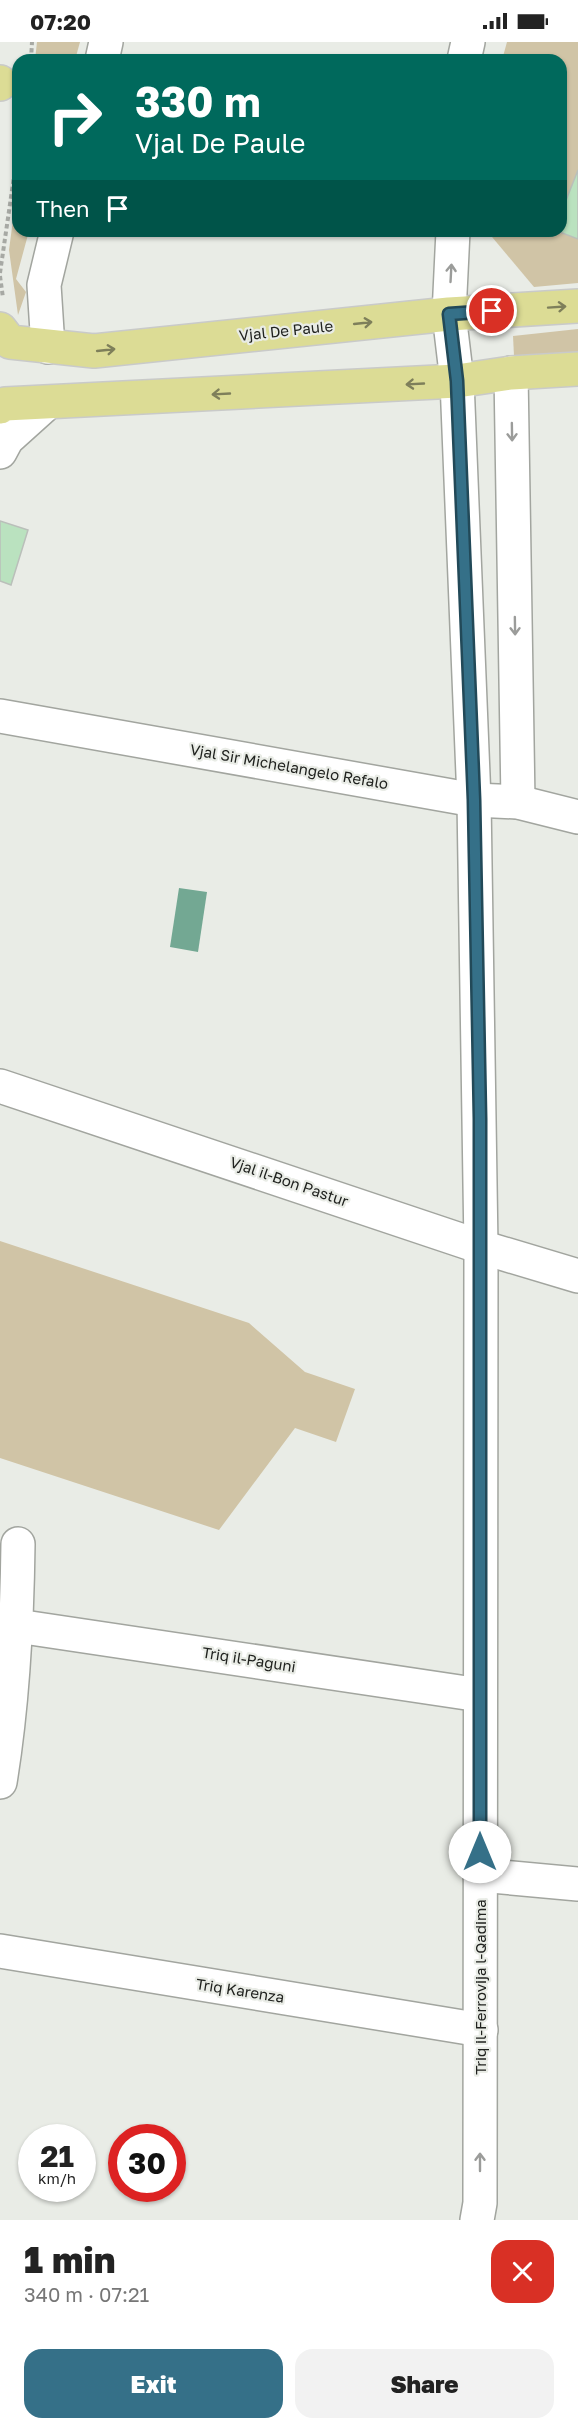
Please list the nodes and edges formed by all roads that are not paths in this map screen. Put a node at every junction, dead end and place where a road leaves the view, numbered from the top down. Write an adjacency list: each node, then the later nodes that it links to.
1 (56, 237): 6 (street)
2 (453, 237): 4 (street, Triq il-Ferrovija l-Qadima, one-way to 2)
3 (578, 306): 4 (main road, Vjal De Paule, one-way to 3)
4 (449, 314): 6 (main road, Vjal De Paule, one-way to 4); 9 (street, Triq il-Ferrovija l-Qadima)
5 (2, 316): 6 (main road, Vjal De Paule)
6 (48, 347)
7 (578, 369): 8 (main road)
8 (512, 373): 9 (main road); 15 (street, one-way to 15)
9 (457, 381): 10 (main road, one-way to 10); 14 (street, Triq il-Ferrovija l-Qadima)
10 (47, 403): 11 (main road); 12 (street)
11 (0, 407)
12 (0, 452)
13 (0, 716): 14 (street, Vjal Sir Michelangelo Refalo)
14 (474, 800): 15 (street, Vjal Sir Michelangelo Refalo); 18 (street, Triq il-Ferrovija l-Qadima)
15 (518, 802): 16 (street, Vjal Sir Michelangelo Refalo)
16 (578, 817)
17 (0, 1086): 18 (street, Vjal il-Bon Pastur)
18 (481, 1247): 19 (street, Vjal il-Bon Pastur); 22 (street, Triq il-Ferrovija l-Qadima)
19 (578, 1276)
20 (18, 1544): 21 (street)
21 (17, 1626): 22 (street, Triq il-Paguni); 23 (street)
22 (480, 1695): 24 (street, Triq il-Ferrovija l-Qadima)
23 (0, 1782)
24 (480, 1875): 25 (street); 27 (street, Triq il-Ferrovija l-Qadima)
25 (578, 1884)
26 (0, 1951): 27 (street, Triq Karenza)
27 (481, 2030): 28 (street, Triq il-Ferrovija l-Qadima, one-way to 27)
28 (477, 2220)

